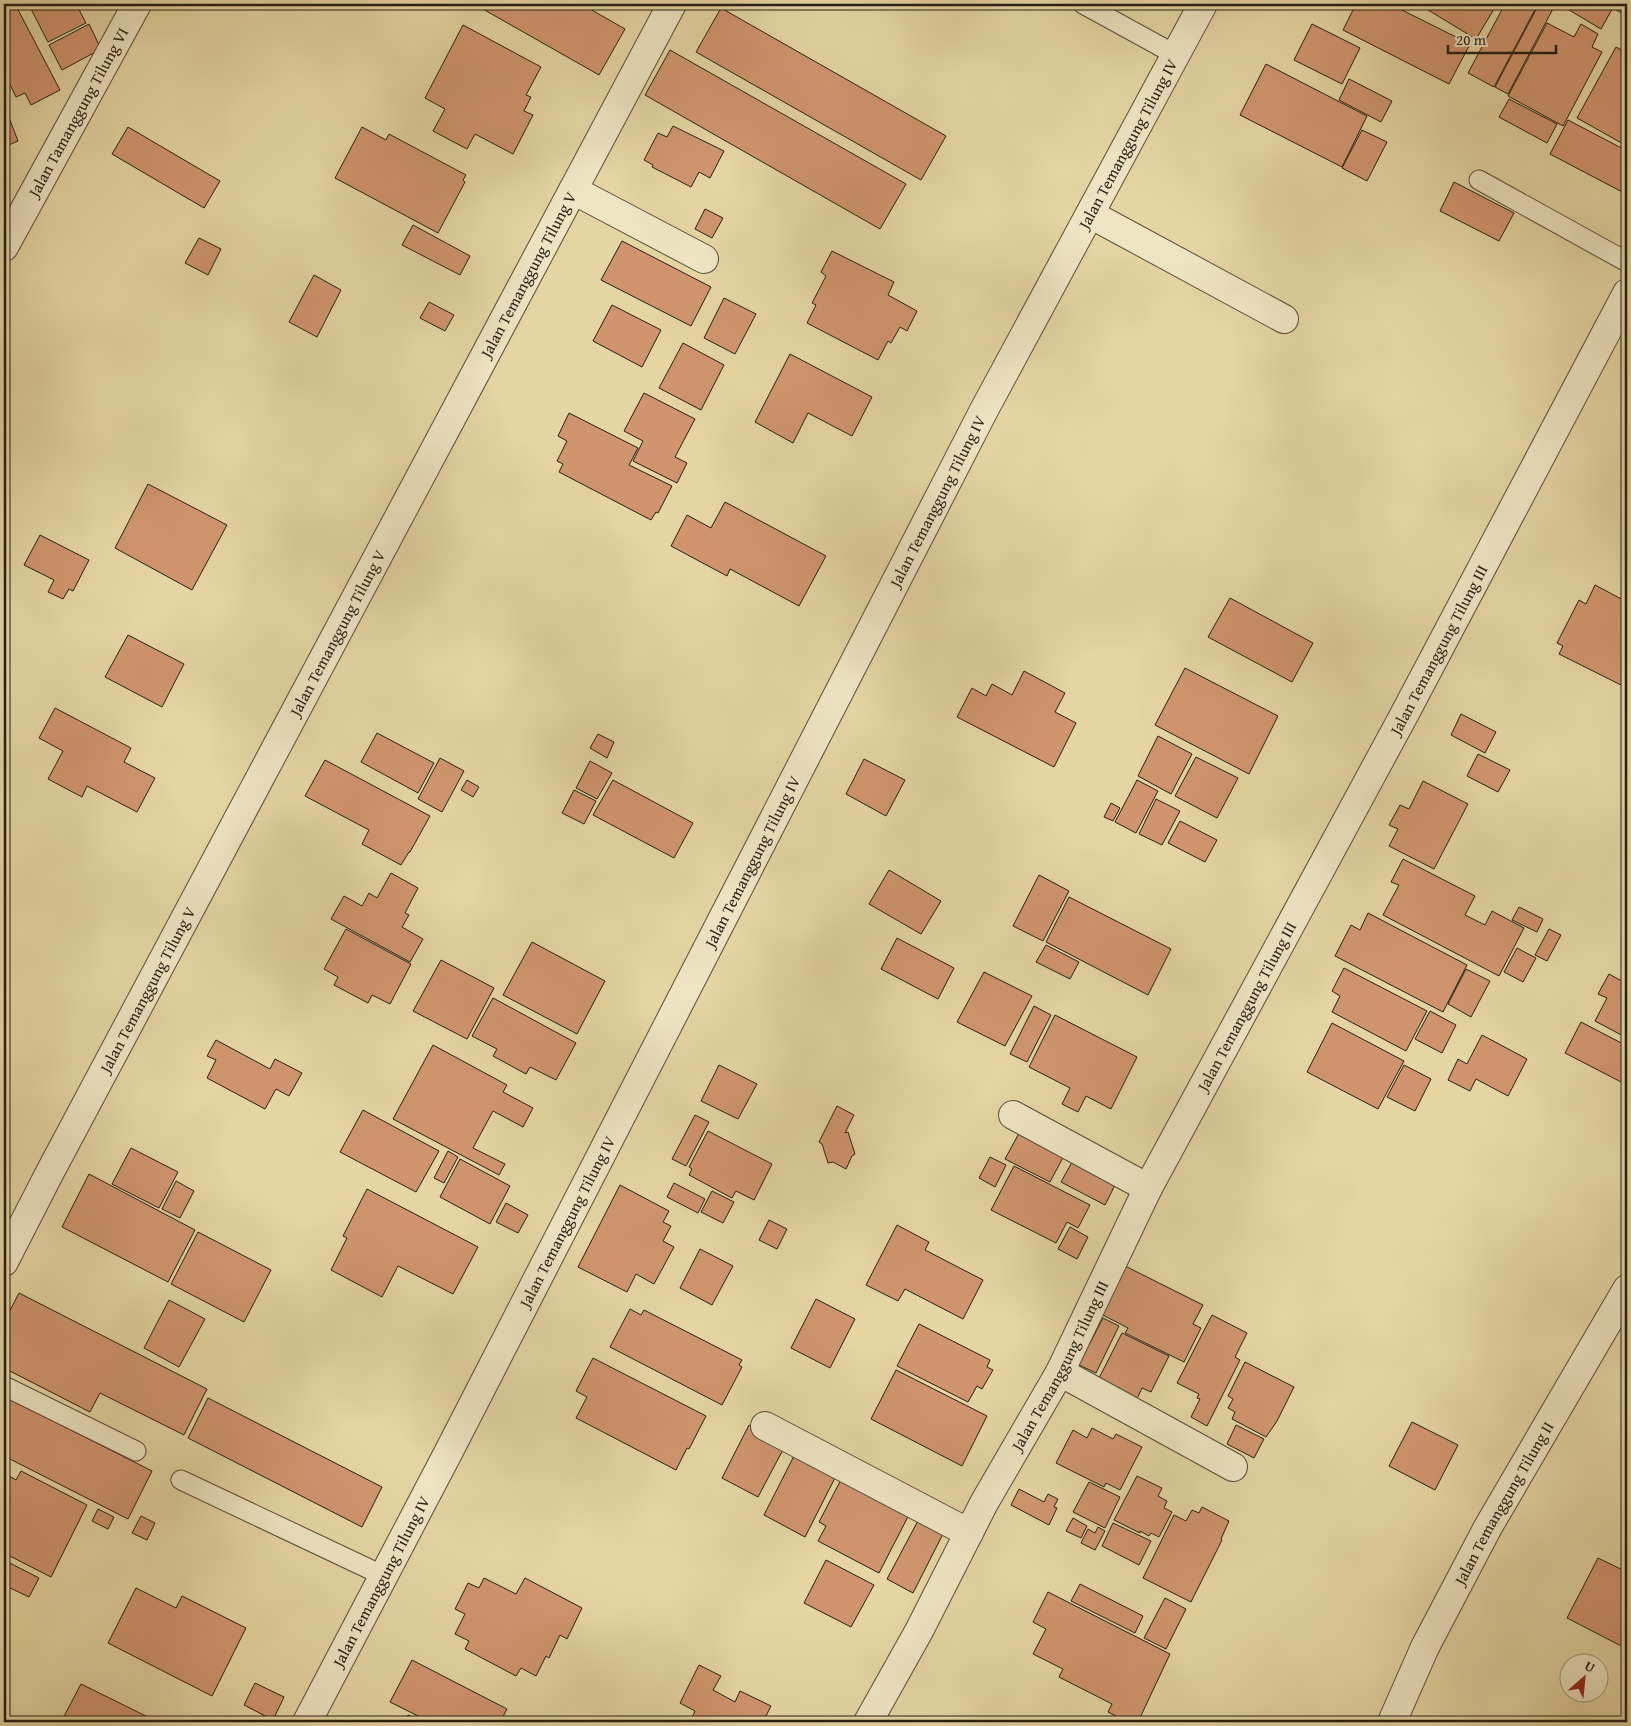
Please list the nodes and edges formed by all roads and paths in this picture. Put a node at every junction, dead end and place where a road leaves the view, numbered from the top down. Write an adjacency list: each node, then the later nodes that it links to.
1 (137, 4): 9 (street, Jalan Tamanggung Tilung VI)
2 (672, 4): 7 (street, Jalan Temanggung Tilung V)
3 (1083, 4): 5 (lane)
4 (1203, 4): 5 (street, Jalan Temanggung Tilung IV)
5 (1176, 55): 8 (street, Jalan Temanggung Tilung IV)
6 (1479, 180): 11 (lane)
7 (573, 190): 10 (street); 16 (street, Jalan Temanggung Tilung V)
8 (1090, 214): 13 (street); 25 (street, Jalan Temanggung Tilung IV)
9 (4, 247)
10 (704, 259)
11 (1627, 262)
12 (1627, 292): 15 (street, Jalan Temanggung Tilung III)
13 (1284, 319)
14 (1013, 1114): 15 (street)
15 (1148, 1188): 18 (street, Jalan Temanggung Tilung III)
16 (4, 1262)
17 (1627, 1289): 28 (street, Jalan Temanggung Tilung II)
18 (1060, 1372): 22 (street); 24 (street, Jalan Temanggung Tilung III)
19 (4, 1386): 21 (lane)
20 (765, 1426): 24 (street)
21 (136, 1451)
22 (1234, 1467)
23 (181, 1480): 25 (lane)
24 (969, 1533): 27 (street, Jalan Temanggung Tilung III)
25 (384, 1576): 26 (street, Jalan Temanggung Tilung IV)
26 (307, 1722)
27 (868, 1722)
28 (1392, 1722)

